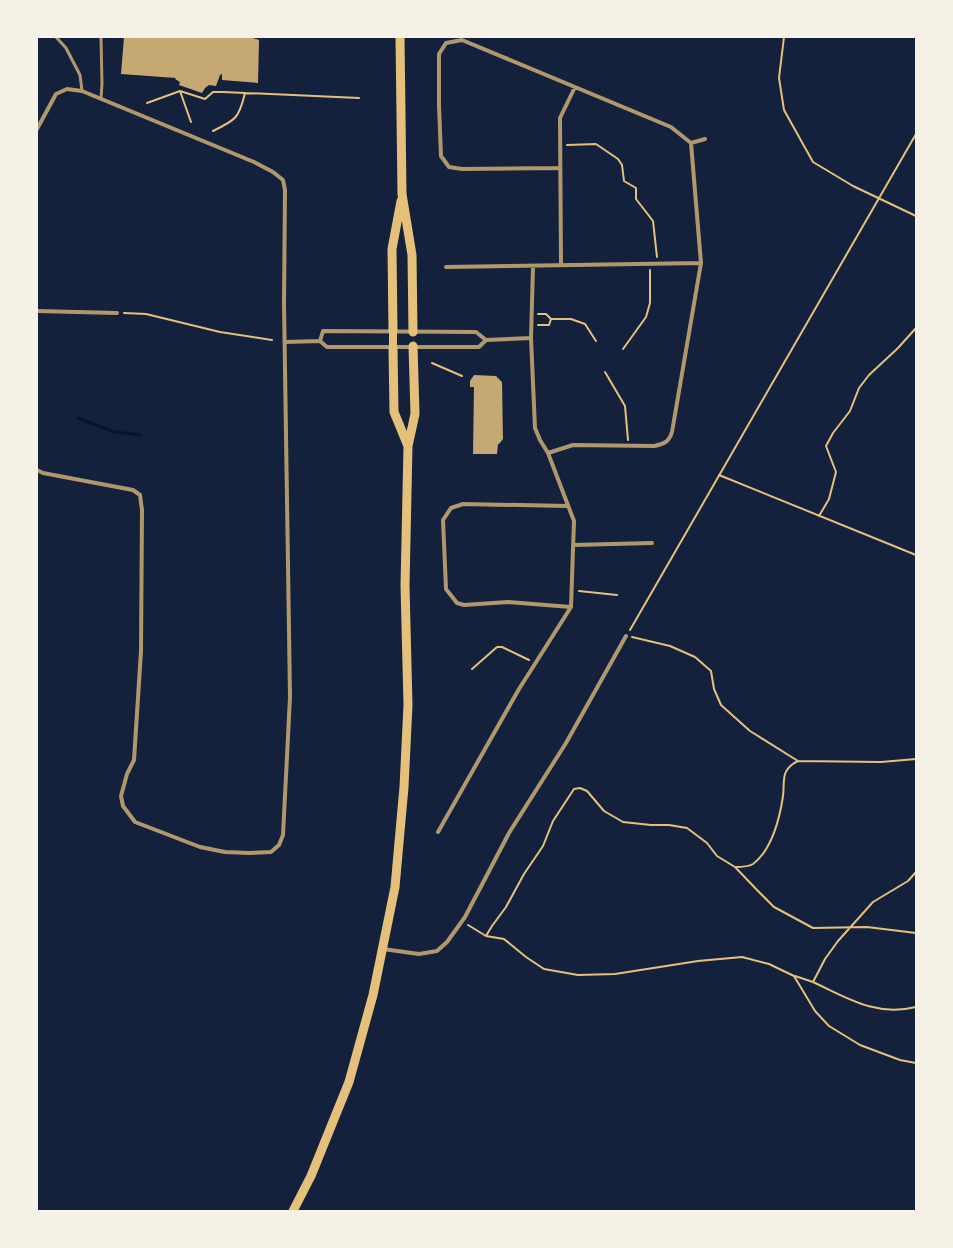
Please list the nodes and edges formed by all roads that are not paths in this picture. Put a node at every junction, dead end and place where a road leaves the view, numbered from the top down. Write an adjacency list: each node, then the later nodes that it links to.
1 (56, 37): 5 (lane)
2 (101, 37): 6 (lane)
3 (400, 37): 11 (main road)
4 (575, 87): 9 (street); 10 (street); 10 (street)
5 (82, 91): 6 (street); 7 (street)
6 (100, 98): 23 (street)
7 (37, 129)
8 (705, 139): 9 (street)
9 (692, 143): 12 (street)
10 (559, 168): 13 (street)
11 (402, 194): 18 (main road); 19 (main road)
12 (701, 264): 13 (street); 27 (street)
13 (561, 265): 15 (street)
14 (446, 267): 15 (street)
15 (533, 267): 20 (street)
16 (37, 311): 17 (street)
17 (117, 313)
18 (393, 331): 19 (street); 22 (street); 25 (main road)
19 (413, 332): 21 (street); 24 (main road)
20 (531, 338): 21 (street); 27 (street)
21 (486, 340): 24 (street)
22 (320, 341): 23 (street); 25 (street)
23 (286, 342): 28 (street)
24 (413, 346): 25 (street); 26 (main road)
25 (393, 348): 26 (main road)
26 (408, 446): 35 (main road)
27 (548, 453): 29 (street)
28 (37, 470)
29 (568, 506): 31 (street); 32 (street)
30 (652, 543): 31 (street)
31 (573, 545): 32 (street)
32 (571, 607): 34 (street)
33 (626, 636): 35 (street)
34 (438, 832)
35 (383, 949): 36 (main road)
36 (293, 1211)

